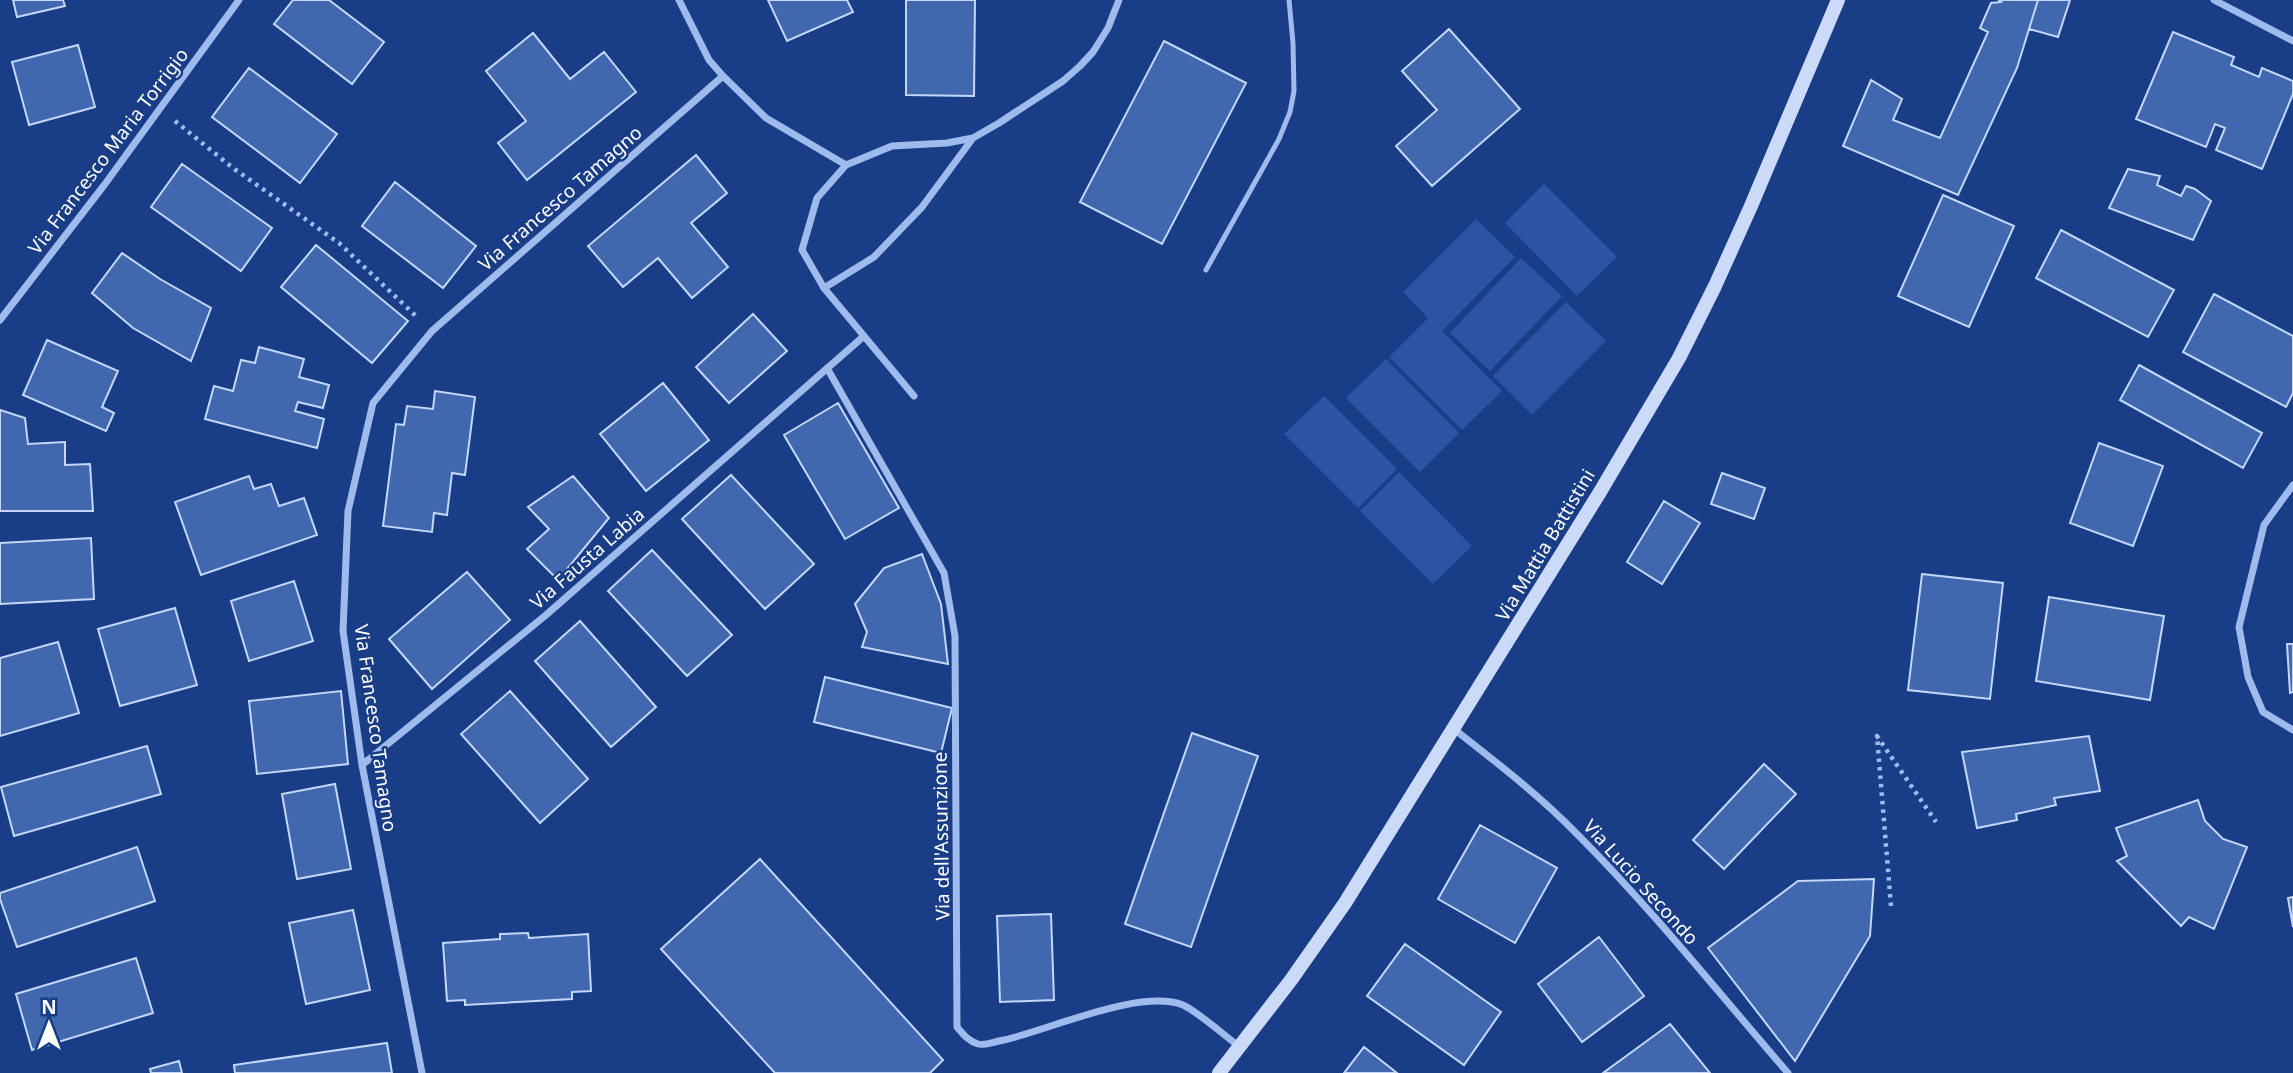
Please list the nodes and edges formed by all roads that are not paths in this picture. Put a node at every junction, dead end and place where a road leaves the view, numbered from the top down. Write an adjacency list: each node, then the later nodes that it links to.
1 (239, 0): 13 (street, Via Francesco Maria Torrigio)
2 (679, 0): 8 (street)
3 (1119, 0): 9 (street)
4 (1289, 0): 11 (lane)
5 (1838, 0): 18 (main road, Via Mattia Battistini)
6 (2214, 0): 7 (street)
7 (2293, 41)
8 (723, 76): 10 (street); 20 (street, Via Francesco Tamagno)
9 (972, 138): 10 (street); 12 (street)
10 (846, 165): 12 (street)
11 (1206, 270)
12 (824, 288): 14 (street)
13 (0, 320)
14 (864, 336): 15 (street, Via Fausta Labia); 16 (street)
15 (827, 368): 20 (street, Via Fausta Labia); 21 (street, Via dell'Assunzione)
16 (914, 396)
17 (2293, 485): 19 (street)
18 (1454, 729): 21 (main road, Via Mattia Battistini); 24 (street, Via Lucio Secondo)
19 (2293, 730)
20 (362, 765): 22 (street, Via Francesco Tamagno)
21 (1240, 1047): 23 (main road, Via Mattia Battistini)
22 (422, 1073)
23 (1219, 1073)
24 (1788, 1073)

